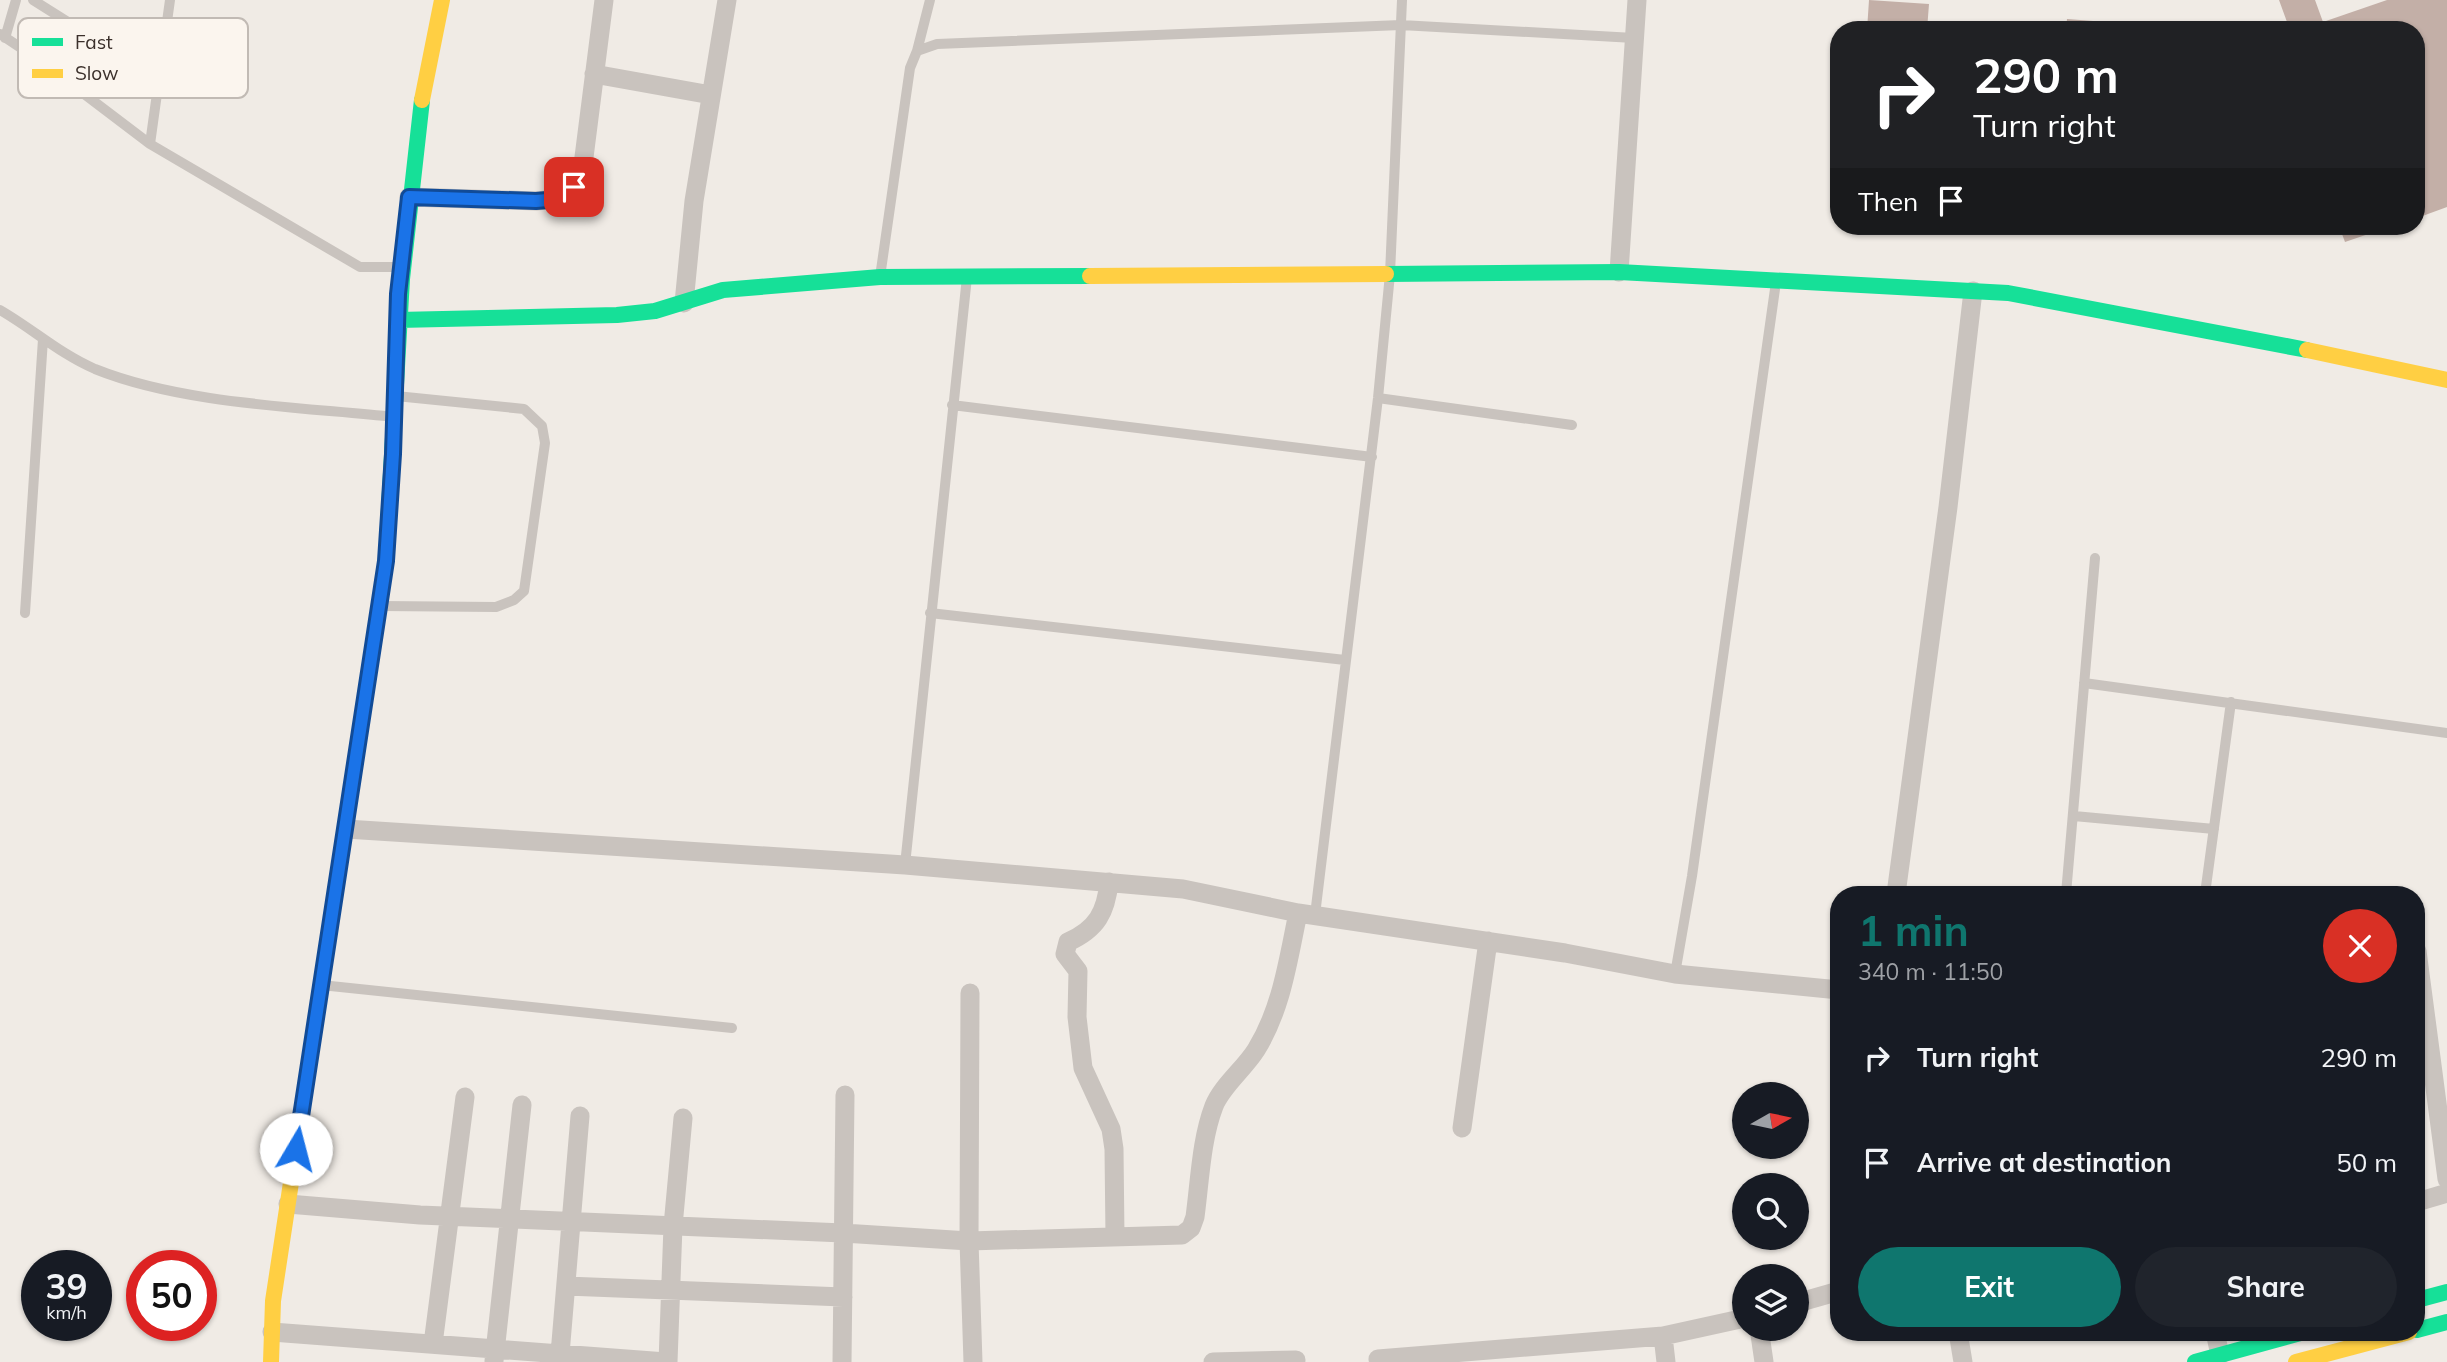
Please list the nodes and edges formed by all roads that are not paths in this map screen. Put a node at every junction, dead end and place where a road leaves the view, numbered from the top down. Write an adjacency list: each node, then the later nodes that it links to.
1 (16, 0): 13 (lane)
2 (33, 0): 10 (lane)
3 (170, 0): 11 (lane)
4 (442, 0): 22 (street)
5 (604, 0): 17 (street)
6 (727, 0): 18 (street)
7 (930, 0): 16 (lane)
8 (1402, 0): 12 (lane)
9 (1637, 0): 14 (street)
10 (62, 18)
11 (168, 18)
12 (1401, 25): 14 (lane); 16 (lane); 25 (lane)
13 (2, 36): 15 (lane)
14 (1634, 38): 24 (street)
15 (18, 48)
16 (918, 51): 26 (lane)
17 (594, 74): 18 (street); 22 (street)
18 (711, 95): 30 (street)
19 (86, 98): 21 (lane)
20 (157, 98): 21 (lane)
21 (150, 145): 23 (lane)
22 (409, 197): 23 (street)
23 (401, 267): 32 (street)
24 (1619, 272): 25 (street); 28 (street)
25 (1390, 274): 27 (street); 36 (lane)
26 (880, 277): 27 (street); 30 (street)
27 (967, 277): 37 (lane)
28 (1777, 280): 29 (street); 59 (lane)
29 (1973, 291): 34 (street); 54 (street)
30 (684, 303): 32 (street)
31 (0, 310): 33 (lane)
32 (398, 320): 35 (street)
33 (43, 339): 38 (lane); 43 (lane)
34 (2447, 380)
35 (396, 396): 38 (street); 42 (lane)
36 (1378, 398): 39 (lane); 40 (lane)
37 (952, 405): 40 (lane); 44 (lane)
38 (395, 417): 42 (street)
39 (1572, 425)
40 (1372, 457): 45 (lane)
41 (2095, 558): 46 (lane)
42 (378, 606): 50 (street)
43 (25, 613)
44 (930, 613): 45 (lane); 52 (lane)
45 (1345, 660): 57 (lane)
46 (2084, 684): 47 (lane); 49 (lane)
47 (2231, 702): 48 (lane); 51 (lane)
48 (2447, 733)
49 (2074, 816): 51 (lane); 55 (lane)
50 (346, 829): 52 (street); 60 (street)
51 (2214, 829): 56 (lane)
52 (905, 865): 53 (street)
53 (1109, 882): 57 (street); 80 (street)
54 (1897, 886)
55 (2067, 886)
56 (2206, 886)
57 (1306, 914): 58 (street); 80 (street)
58 (1488, 941): 59 (street); 70 (street)
59 (1675, 974): 61 (street)
60 (321, 985): 64 (lane); 74 (street)
61 (1830, 989)
62 (970, 993): 81 (street)
63 (2425, 1012): 71 (street)
64 (732, 1028)
65 (845, 1095): 79 (street)
66 (465, 1097): 75 (street)
67 (522, 1105): 76 (street)
68 (580, 1116): 77 (street)
69 (683, 1118): 78 (street)
70 (1462, 1128)
71 (2447, 1179)
72 (2447, 1193): 73 (street)
73 (2425, 1200)
74 (288, 1204): 75 (street); 92 (street)
75 (450, 1216): 76 (street); 99 (street)
76 (508, 1218): 77 (street); 101 (street)
77 (572, 1221): 78 (street); 82 (street)
78 (673, 1226): 79 (street); 83 (street)
79 (843, 1233): 81 (street); 86 (street)
80 (1115, 1237): 81 (street)
81 (969, 1241): 109 (street)
82 (566, 1286): 83 (street); 100 (street)
83 (671, 1292): 86 (street); 107 (street)
84 (2447, 1292): 87 (street)
85 (1830, 1294): 88 (street)
86 (843, 1297): 108 (street)
87 (2425, 1298)
88 (1809, 1300)
89 (1732, 1321): 93 (street)
90 (2447, 1321): 91 (street)
91 (2425, 1328)
92 (272, 1332): 99 (street); 106 (street)
93 (1664, 1336): 103 (street); 111 (street)
94 (1761, 1341): 112 (street)
95 (1960, 1341): 113 (street)
96 (2217, 1341): 102 (street)
97 (2271, 1341): 102 (street)
98 (2375, 1341): 115 (street)
99 (433, 1344): 101 (street)
100 (560, 1354): 101 (street); 107 (street)
101 (494, 1355)
102 (2220, 1355): 114 (street)
103 (1465, 1357): 104 (street)
104 (1378, 1359)
105 (1296, 1360): 110 (street)
106 (271, 1362)
107 (667, 1362)
108 (842, 1362)
109 (973, 1362)
110 (1213, 1362)
111 (1666, 1362)
112 (1764, 1362)
113 (1963, 1362)
114 (2195, 1362)
115 (2296, 1362)

